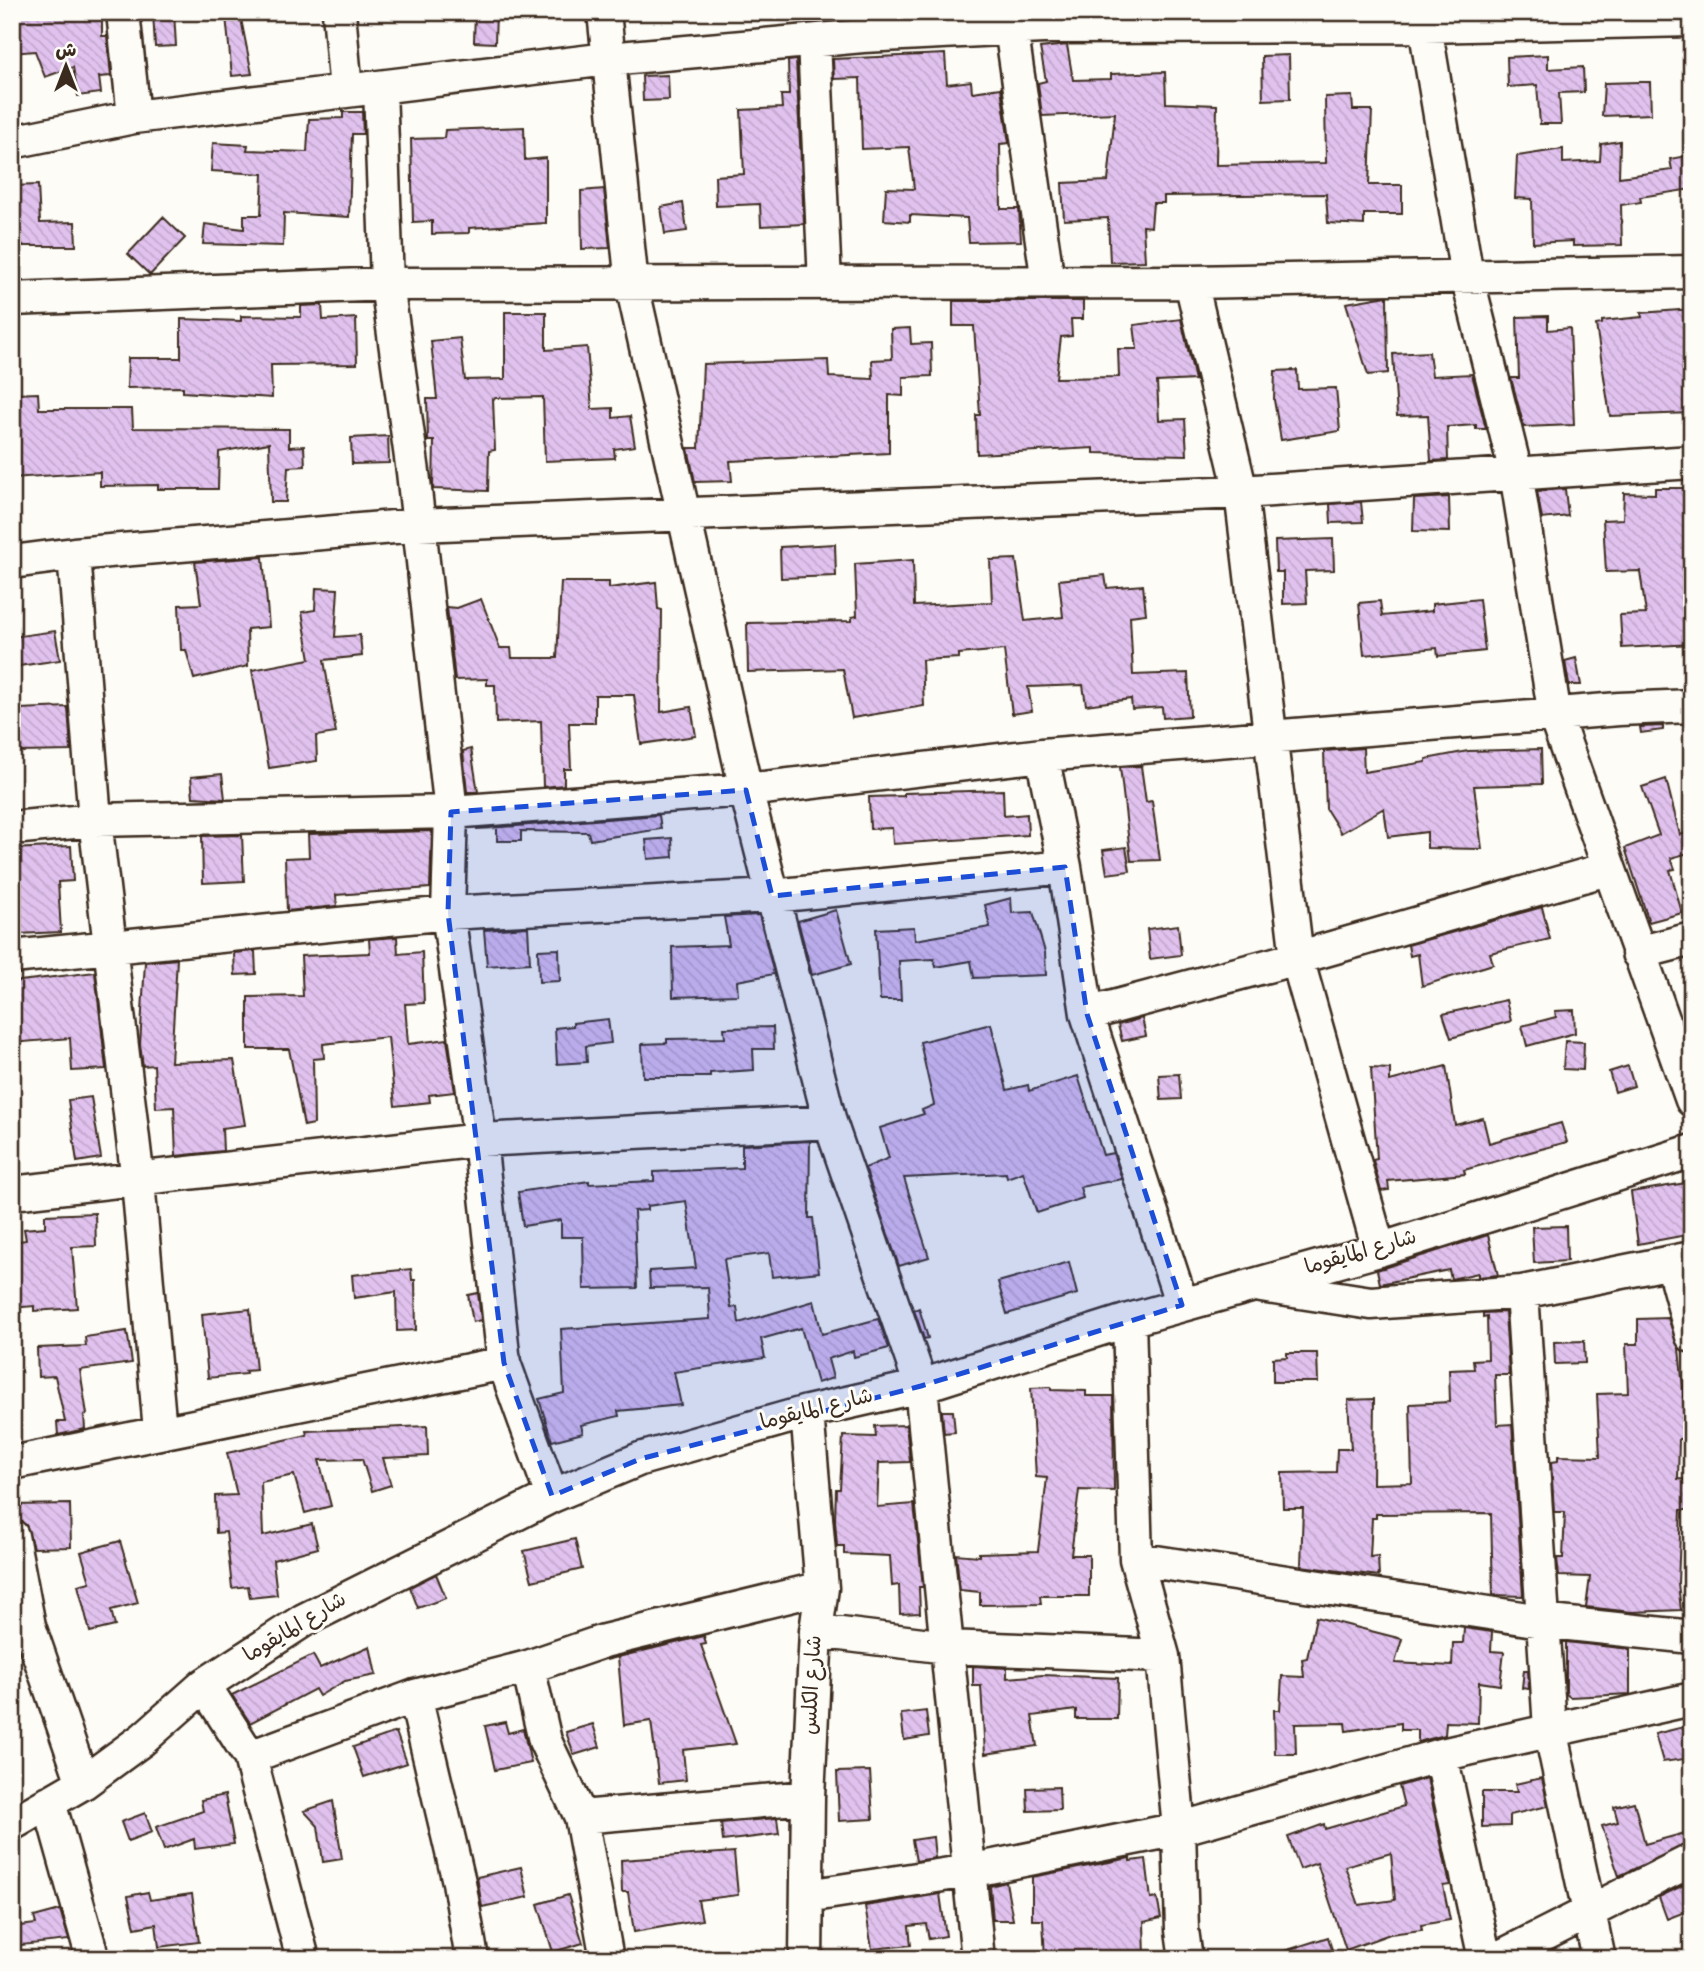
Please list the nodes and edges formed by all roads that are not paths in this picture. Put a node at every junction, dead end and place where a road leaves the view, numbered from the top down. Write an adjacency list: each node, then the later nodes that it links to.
1 (123, 12): 14 (street)
2 (340, 12): 13 (street)
3 (604, 12): 11 (street)
4 (1605, 16): 6 (street); 8 (street)
5 (1043, 20): 8 (street); 9 (street)
6 (1692, 20)
7 (861, 24): 9 (street); 10 (street)
8 (1425, 26): 17 (street)
9 (1011, 29): 19 (street)
10 (814, 41): 11 (street); 18 (street)
11 (608, 59): 12 (street); 22 (street)
12 (380, 88): 13 (street); 21 (street)
13 (346, 91): 14 (street)
14 (134, 117): 15 (street)
15 (12, 142)
16 (1692, 272): 17 (street)
17 (1466, 276): 20 (street); 25 (street)
18 (825, 282): 19 (street); 22 (street)
19 (1048, 282): 20 (street)
20 (1191, 282): 26 (street)
21 (387, 284): 22 (street); 23 (street); 28 (street)
22 (632, 285): 27 (street)
23 (12, 299)
24 (1692, 462): 25 (street)
25 (1516, 473): 26 (street); 32 (street)
26 (1241, 492): 27 (street); 33 (street)
27 (685, 514): 28 (street); 35 (street)
28 (418, 525): 29 (street); 36 (street)
29 (74, 554): 30 (street); 37 (street)
30 (12, 562)
31 (1692, 706): 32 (street)
32 (1555, 716): 33 (street); 40 (street)
33 (1269, 738): 34 (street); 47 (street)
34 (1042, 755): 35 (street); 39 (street)
35 (746, 790): 36 (street); 41 (street)
36 (451, 812): 37 (street); 42 (street)
37 (95, 820): 38 (street); 44 (street)
38 (12, 828)
39 (1065, 867): 41 (street); 48 (street)
40 (1607, 869): 45 (street); 47 (street)
41 (772, 896): 42 (street); 50 (street)
42 (448, 913): 44 (street); 51 (street)
43 (1692, 939): 45 (street)
44 (109, 946): 46 (street); 53 (street)
45 (1638, 953): 49 (street)
46 (12, 957)
47 (1297, 958): 48 (street); 55 (street)
48 (1087, 1014): 59 (street)
49 (1692, 1100)
50 (830, 1122): 51 (street); 63 (street)
51 (480, 1140): 53 (street); 62 (street)
52 (1692, 1151): 55 (street, شارع المايقوما)
53 (138, 1181): 54 (street); 65 (street)
54 (12, 1193)
55 (1379, 1250): 57 (street, شارع المايقوما)
56 (1682, 1261): 58 (street); 61 (street)
57 (1252, 1285): 58 (street); 59 (street, شارع المايقوما)
58 (1522, 1292): 71 (street)
59 (1182, 1305): 60 (street, شارع المايقوما)
60 (1129, 1320): 63 (street, شارع المايقوما); 69 (street)
61 (1692, 1336)
62 (504, 1363): 65 (street); 67 (street)
63 (921, 1386): 64 (street, شارع المايقوما); 75 (street)
64 (807, 1412): 67 (street, شارع المايقوما); 70 (street, شارع الكلس)
65 (160, 1431): 66 (street)
66 (12, 1463)
67 (552, 1496): 78 (street, شارع المايقوما)
68 (12, 1536): 72 (street)
69 (1136, 1559): 71 (street); 76 (street)
70 (821, 1588): 73 (street, شارع الكلس); 77 (street)
71 (1541, 1621): 74 (street); 81 (street)
72 (21, 1629): 84 (street)
73 (816, 1631): 75 (street); 85 (street, شارع الكلس)
74 (1692, 1637)
75 (947, 1647): 76 (street); 91 (street)
76 (1163, 1656): 89 (street)
77 (528, 1667): 79 (street); 87 (street)
78 (204, 1685): 83 (street); 84 (street, شارع المايقوما)
79 (415, 1696): 83 (street); 96 (street)
80 (1692, 1699): 81 (street)
81 (1550, 1729): 82 (street); 93 (street)
82 (1441, 1755): 89 (street); 101 (street)
83 (250, 1757): 95 (street)
84 (83, 1783): 86 (street, شارع المايقوما)
85 (808, 1797): 87 (street); 92 (street, شارع الكلس)
86 (49, 1801): 88 (street, شارع المايقوما); 94 (street)
87 (581, 1817): 97 (street)
88 (12, 1825)
89 (1179, 1829): 91 (street); 100 (street)
90 (1692, 1860): 93 (street)
91 (969, 1871): 92 (street); 99 (street)
92 (807, 1896): 98 (street, شارع الكلس)
93 (1587, 1910): 102 (street); 103 (street)
94 (93, 1959)
95 (303, 1959)
96 (472, 1959)
97 (607, 1959)
98 (806, 1959)
99 (978, 1959)
100 (1186, 1959)
101 (1485, 1959)
102 (1496, 1959)
103 (1599, 1959)

